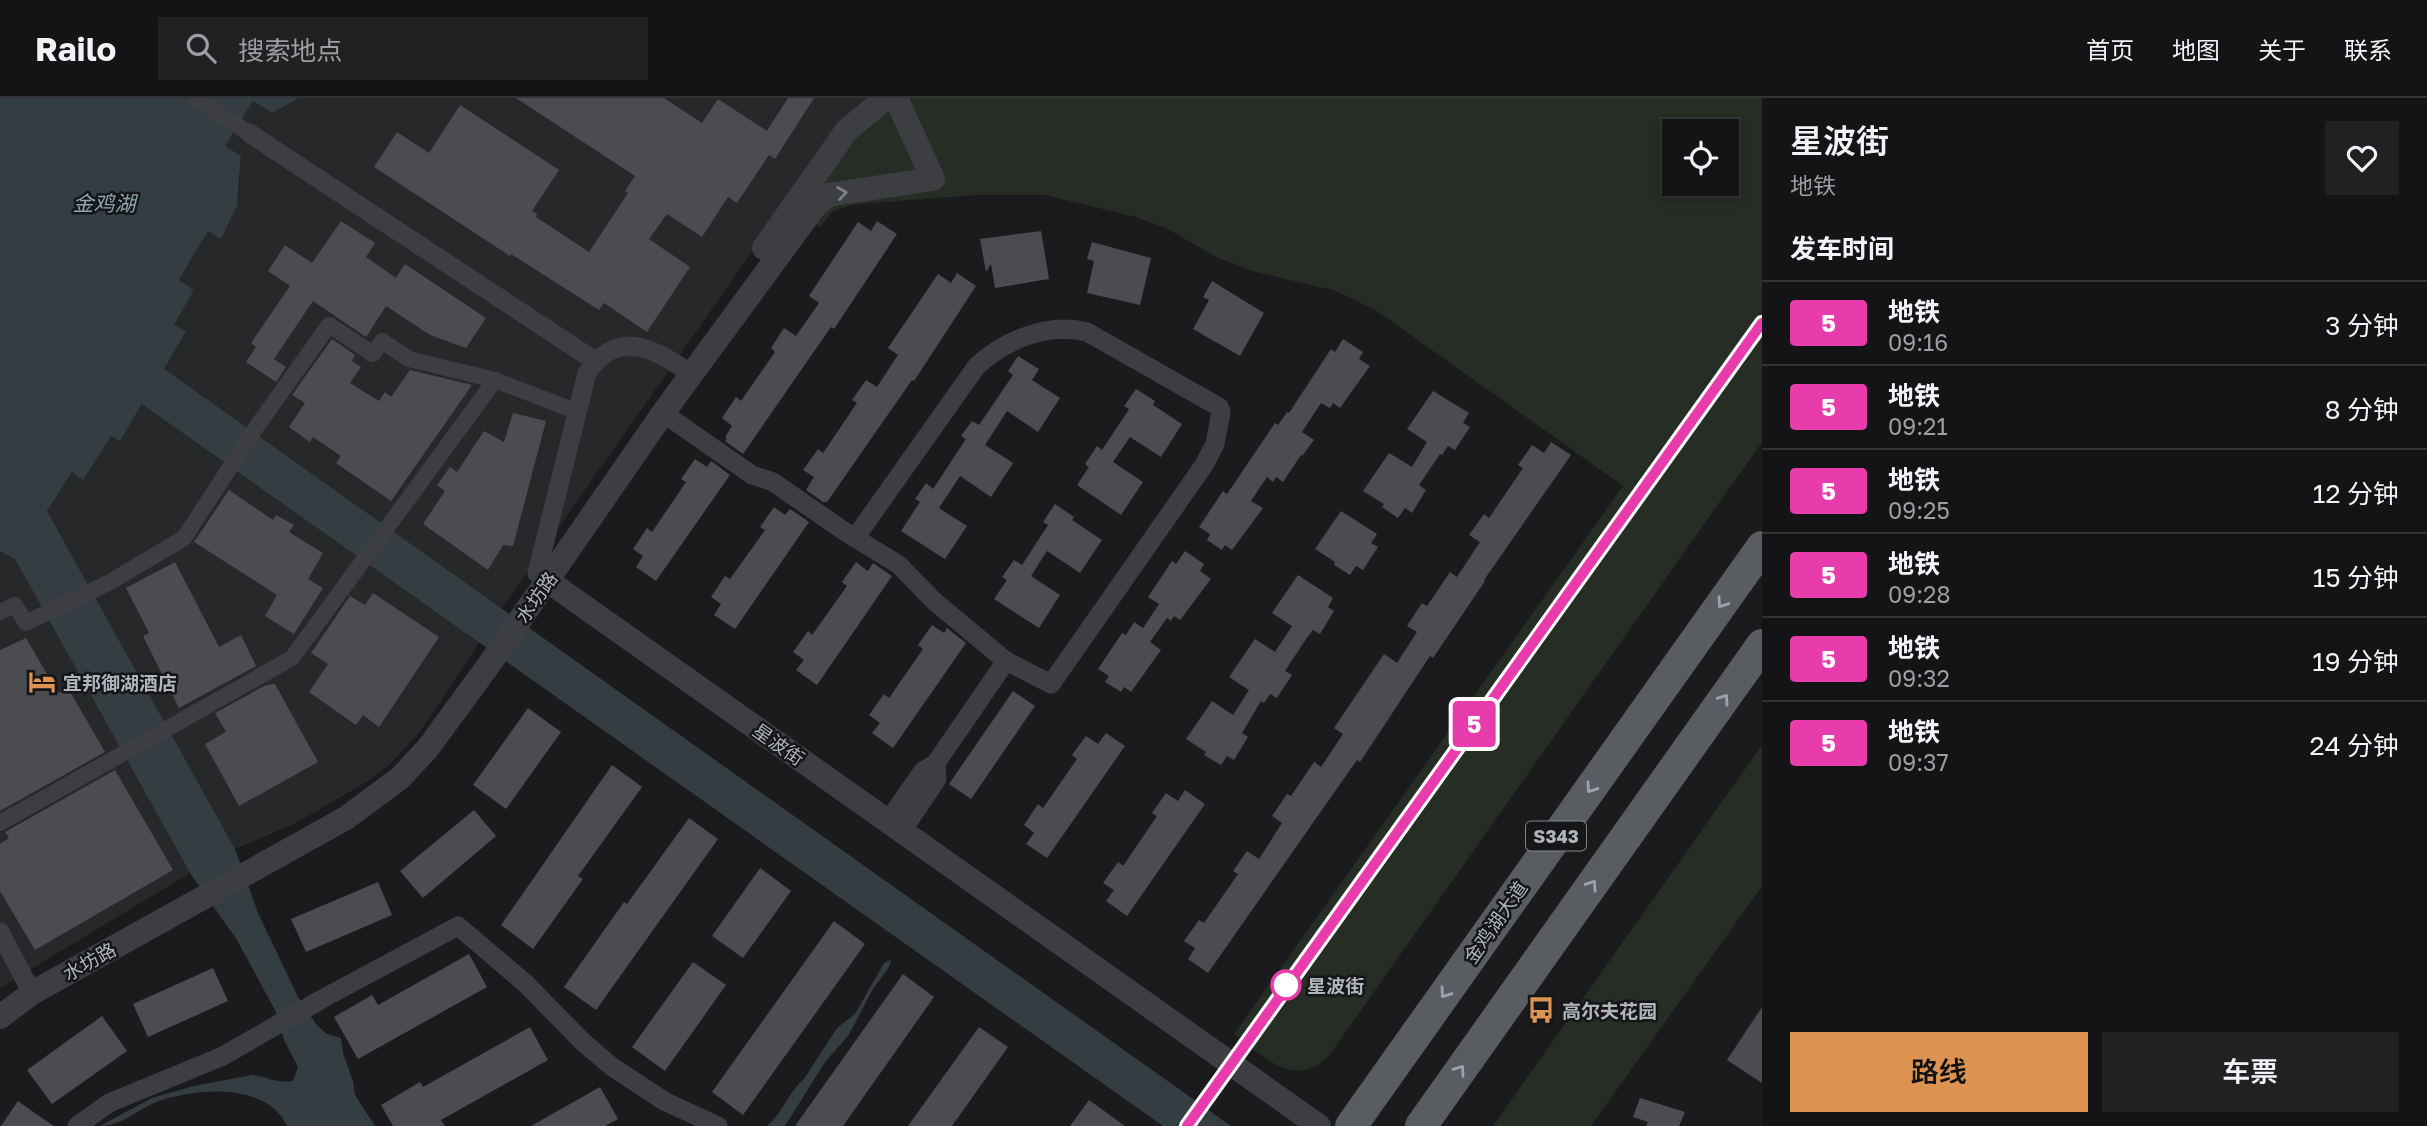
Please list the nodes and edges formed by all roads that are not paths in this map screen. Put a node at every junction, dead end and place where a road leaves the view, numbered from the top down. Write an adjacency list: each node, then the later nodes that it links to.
1 (195, 98): 4 (street)
2 (886, 98): 6 (street, 水坊路)
3 (896, 98): 6 (street, 水坊路, one-way to 3)
4 (249, 133): 5 (street)
5 (595, 361): 6 (street); 8 (street)
6 (687, 370): 9 (street, 水坊路); 12 (street, 水坊路)
7 (495, 380): 8 (street); 13 (street); 16 (street)
8 (578, 412): 12 (street)
9 (663, 413): 10 (street); 12 (street, 水坊路)
10 (855, 538): 15 (street); 15 (street)
11 (1762, 547): 25 (main road, 金鸡湖大道 / S343, one-way to 25)
12 (542, 577): 17 (street, 星波街); 19 (street, 水坊路)
13 (0, 612)
14 (1762, 645): 26 (main road, S343, one-way to 14)
15 (1006, 661): 17 (street)
16 (0, 823)
17 (895, 826): 24 (street, 星波街)
18 (0, 932): 19 (street)
19 (29, 986): 20 (street, 水坊路); 21 (street, 水坊路)
20 (0, 997)
21 (0, 1017)
22 (77, 1126): 23 (street)
23 (719, 1126)
24 (1319, 1126)
25 (1351, 1126)
26 (1421, 1126)

